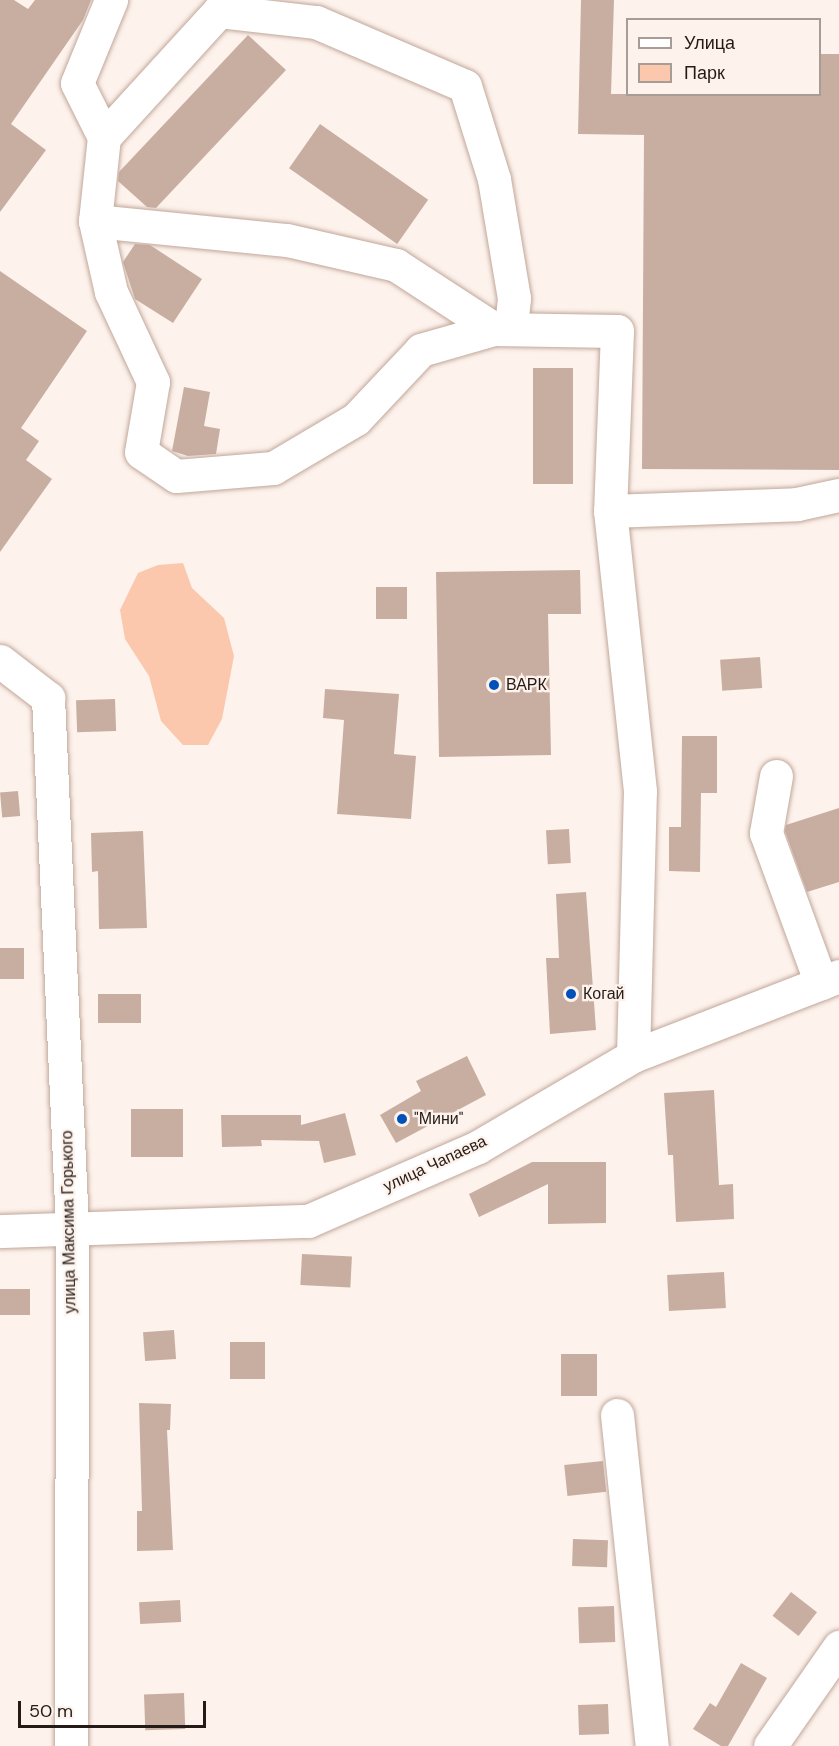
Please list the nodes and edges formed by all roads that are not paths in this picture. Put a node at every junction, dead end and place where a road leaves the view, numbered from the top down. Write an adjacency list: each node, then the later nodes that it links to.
1 (111, 0): 3 (street)
2 (211, 5): 3 (street); 5 (street)
3 (104, 137): 4 (street)
4 (95, 221): 5 (street); 5 (street)
5 (502, 329): 7 (street)
6 (839, 495): 7 (street)
7 (610, 511): 11 (street)
8 (0, 661): 12 (street, улица Максима Горького)
9 (776, 776): 10 (street)
10 (830, 979): 11 (street, улица Чапаева)
11 (633, 1056): 12 (street, улица Чапаева)
12 (72, 1226): 13 (street, улица Чапаева); 16 (street, улица Максима Горького)
13 (0, 1231)
14 (617, 1415): 17 (street)
15 (839, 1647): 18 (street)
16 (71, 1746)
17 (652, 1746)
18 (770, 1746)

